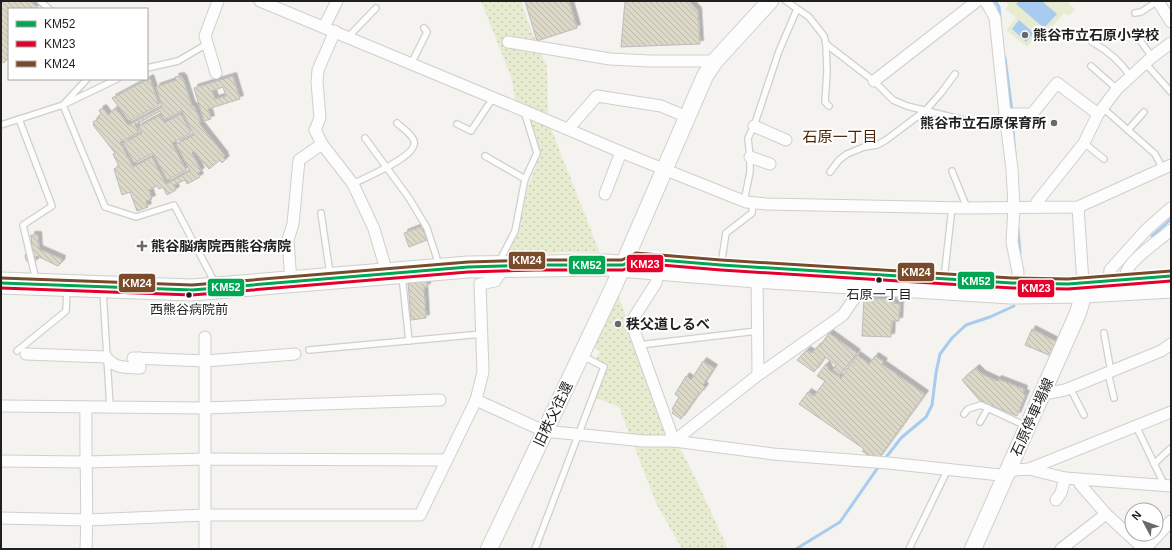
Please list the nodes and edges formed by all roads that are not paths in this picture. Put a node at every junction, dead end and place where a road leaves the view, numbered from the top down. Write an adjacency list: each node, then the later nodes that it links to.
1 (218, 1): 21 (street)
2 (260, 1): 13 (street)
3 (337, 1): 13 (street)
4 (770, 1): 24 (street, 旧秩父往還)
5 (786, 1): 10 (lane)
6 (977, 1): 33 (street)
7 (985, 1): 45 (street)
8 (1158, 1): 11 (lane); 12 (street)
9 (376, 8): 17 (lane)
10 (797, 9): 22 (lane); 49 (lane)
11 (1135, 13)
12 (1171, 22)
13 (324, 27): 15 (street)
14 (424, 28): 25 (lane)
15 (335, 31): 17 (street); 55 (street)
16 (1134, 32): 23 (lane)
17 (350, 37): 25 (street)
18 (508, 42): 24 (street)
19 (1092, 42): 30 (lane)
20 (1171, 43): 23 (street)
21 (207, 44): 27 (lane); 28 (street)
22 (826, 44): 33 (lane); 38 (lane)
23 (1148, 60): 30 (street); 35 (lane)
24 (715, 61): 43 (street, 旧秩父往還)
25 (411, 64): 36 (street)
26 (1091, 66): 34 (lane)
27 (148, 68)
28 (216, 73)
29 (956, 74): 40 (lane)
30 (1131, 77): 34 (street)
31 (86, 80): 37 (lane)
32 (115, 80): 37 (lane)
33 (874, 81): 40 (lane)
34 (1117, 89): 41 (street)
35 (1171, 92)
36 (493, 98): 39 (street); 47 (lane)
37 (63, 105): 44 (lane); 97 (lane)
38 (829, 106)
39 (524, 110): 50 (street); 66 (lane)
40 (926, 110): 45 (lane); 65 (lane)
41 (1100, 111): 45 (street); 51 (lane); 54 (street)
42 (1144, 112): 51 (lane)
43 (687, 116): 50 (street); 63 (street, 旧秩父往還)
44 (20, 119): 48 (lane); 91 (lane)
45 (1005, 119): 72 (street)
46 (397, 123): 61 (lane)
47 (457, 124)
48 (1, 125)
49 (754, 126): 53 (street); 58 (lane)
50 (568, 129): 56 (street)
51 (1128, 130): 62 (lane)
52 (365, 138): 61 (lane)
53 (786, 140)
54 (1084, 143): 59 (lane); 70 (street)
55 (322, 144): 67 (street); 88 (street)
56 (622, 152): 63 (street); 68 (street)
57 (485, 156): 66 (lane)
58 (750, 157): 60 (street); 69 (lane)
59 (1104, 159)
60 (770, 164)
61 (388, 167): 67 (lane); 80 (lane)
62 (1167, 167): 73 (street)
63 (664, 169): 69 (street); 82 (street, 旧秩父往還)
64 (952, 171): 74 (lane)
65 (830, 172)
66 (525, 179): 79 (lane)
67 (353, 184): 84 (street)
68 (606, 194)
69 (750, 202): 71 (street); 78 (lane)
70 (1037, 206): 72 (street); 73 (street)
71 (952, 207): 74 (street); 87 (lane)
72 (1018, 207): 74 (street); 90 (street)
73 (1078, 207): 98 (street)
74 (967, 208)
75 (1171, 208): 94 (street)
76 (321, 213): 86 (lane)
77 (1171, 230): 94 (street)
78 (721, 265): 82 (highway); 83 (highway)
79 (498, 266): 80 (highway); 82 (highway); 101 (street)
80 (440, 269): 84 (highway)
81 (659, 269): 82 (highway); 83 (highway); 105 (street)
82 (620, 272): 109 (street, 旧秩父往還)
83 (757, 272): 87 (highway); 92 (highway); 99 (street)
84 (394, 273): 86 (highway); 103 (lane)
85 (1171, 276): 94 (highway)
86 (331, 278): 88 (highway)
87 (944, 279): 90 (highway)
88 (291, 282): 97 (highway)
89 (1, 283): 91 (highway)
90 (1017, 283): 98 (highway)
91 (37, 284): 93 (highway)
92 (858, 284): 98 (highway); 113 (street)
93 (67, 285): 95 (highway); 107 (lane)
94 (1117, 285): 96 (highway); 98 (highway)
95 (102, 287): 97 (highway); 110 (lane)
96 (1171, 287)
97 (218, 288)
98 (1083, 288): 115 (street, 石原停車場線)
99 (757, 331): 105 (lane); 113 (street)
100 (1104, 333): 112 (lane)
101 (482, 334): 103 (lane); 118 (street)
102 (205, 337): 111 (street)
103 (408, 341): 106 (lane)
104 (1171, 344): 112 (street)
105 (639, 345): 132 (street)
106 (309, 350)
107 (22, 353): 110 (street)
108 (296, 354): 111 (street)
109 (581, 355): 130 (street, 旧秩父往還); 131 (lane)
110 (106, 357): 111 (street); 121 (lane)
111 (205, 361): 122 (street)
112 (1109, 372): 114 (street); 116 (lane)
113 (758, 375): 132 (street)
114 (1070, 388): 115 (street); 126 (lane)
115 (1043, 394): 129 (street, 石原停車場線)
116 (1114, 398)
117 (440, 400): 122 (street)
118 (476, 400): 130 (street); 135 (street)
119 (1, 406): 120 (street)
120 (86, 407): 121 (street); 137 (street)
121 (110, 407): 122 (street)
122 (205, 408): 134 (street)
123 (988, 408): 125 (lane); 127 (lane); 129 (lane)
124 (1171, 412): 128 (street)
125 (964, 414)
126 (1084, 415)
127 (980, 422)
128 (1136, 426): 138 (lane); 140 (street)
129 (1028, 427): 141 (street, 石原停車場線)
130 (544, 432): 131 (street); 153 (street, 旧秩父往還)
131 (577, 434): 132 (street); 154 (lane)
132 (674, 441): 139 (street)
133 (1171, 448): 138 (lane)
134 (205, 459): 135 (street); 137 (street); 147 (street)
135 (447, 460): 147 (street)
136 (1, 461): 137 (street)
137 (85, 462): 149 (street)
138 (1154, 464): 144 (lane)
139 (948, 469): 141 (street); 155 (lane)
140 (1029, 469): 141 (street); 142 (street)
141 (1008, 472): 156 (street, 石原停車場線)
142 (1065, 478): 143 (street); 145 (street)
143 (1079, 480): 144 (street); 146 (street)
144 (1167, 486)
145 (1056, 500)
146 (1106, 514): 157 (street); 158 (street)
147 (205, 515): 149 (street); 152 (street)
148 (1, 518): 149 (street)
149 (87, 520): 151 (street)
150 (1171, 521): 158 (street)
151 (86, 549)
152 (205, 549)
153 (489, 549)
154 (535, 549)
155 (909, 549)
156 (974, 549)
157 (1061, 549)
158 (1144, 549)

